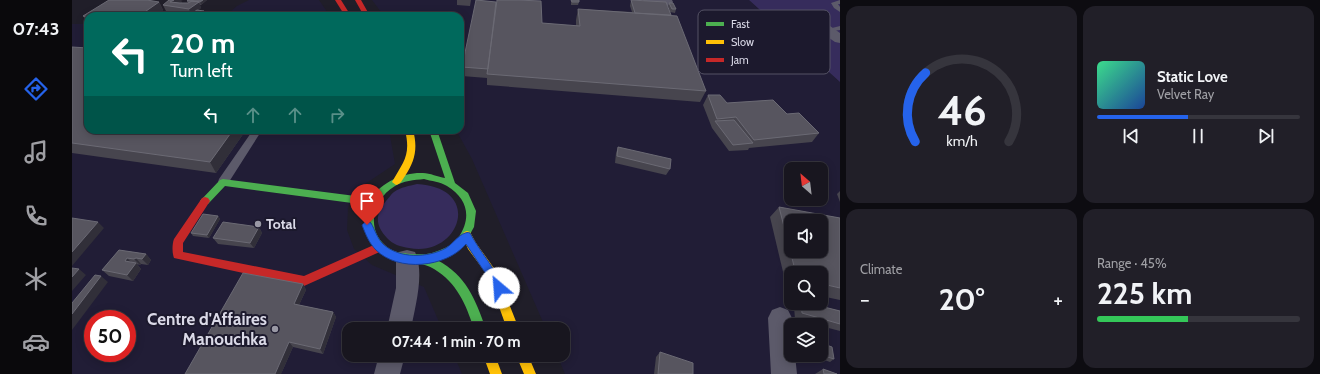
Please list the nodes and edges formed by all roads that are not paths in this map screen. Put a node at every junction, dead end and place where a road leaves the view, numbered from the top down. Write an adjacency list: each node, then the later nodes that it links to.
1 (331, 0): 6 (main road)
2 (358, 0): 8 (main road)
3 (649, 0): 4 (street)
4 (667, 2)
5 (840, 2): 7 (lane)
6 (342, 8)
7 (840, 10)
8 (365, 12)
9 (833, 29): 10 (street)
10 (840, 39)
11 (255, 134): 14 (lane)
12 (410, 134): 15 (main road)
13 (434, 134): 16 (main road)
14 (223, 182): 17 (main road); 19 (main road)
15 (396, 182): 16 (main road); 17 (main road)
16 (451, 183): 18 (main road)
17 (372, 202): 19 (main road)
18 (467, 236): 20 (main road); 24 (main road)
19 (380, 247): 20 (main road)
20 (416, 259): 22 (street); 23 (main road)
21 (780, 318): 31 (street)
22 (400, 322)
23 (478, 322)
24 (510, 322)
25 (390, 362): 28 (street)
26 (492, 362): 29 (main road)
27 (525, 362): 30 (main road)
28 (387, 374)
29 (496, 374)
30 (530, 374)
31 (784, 374)

